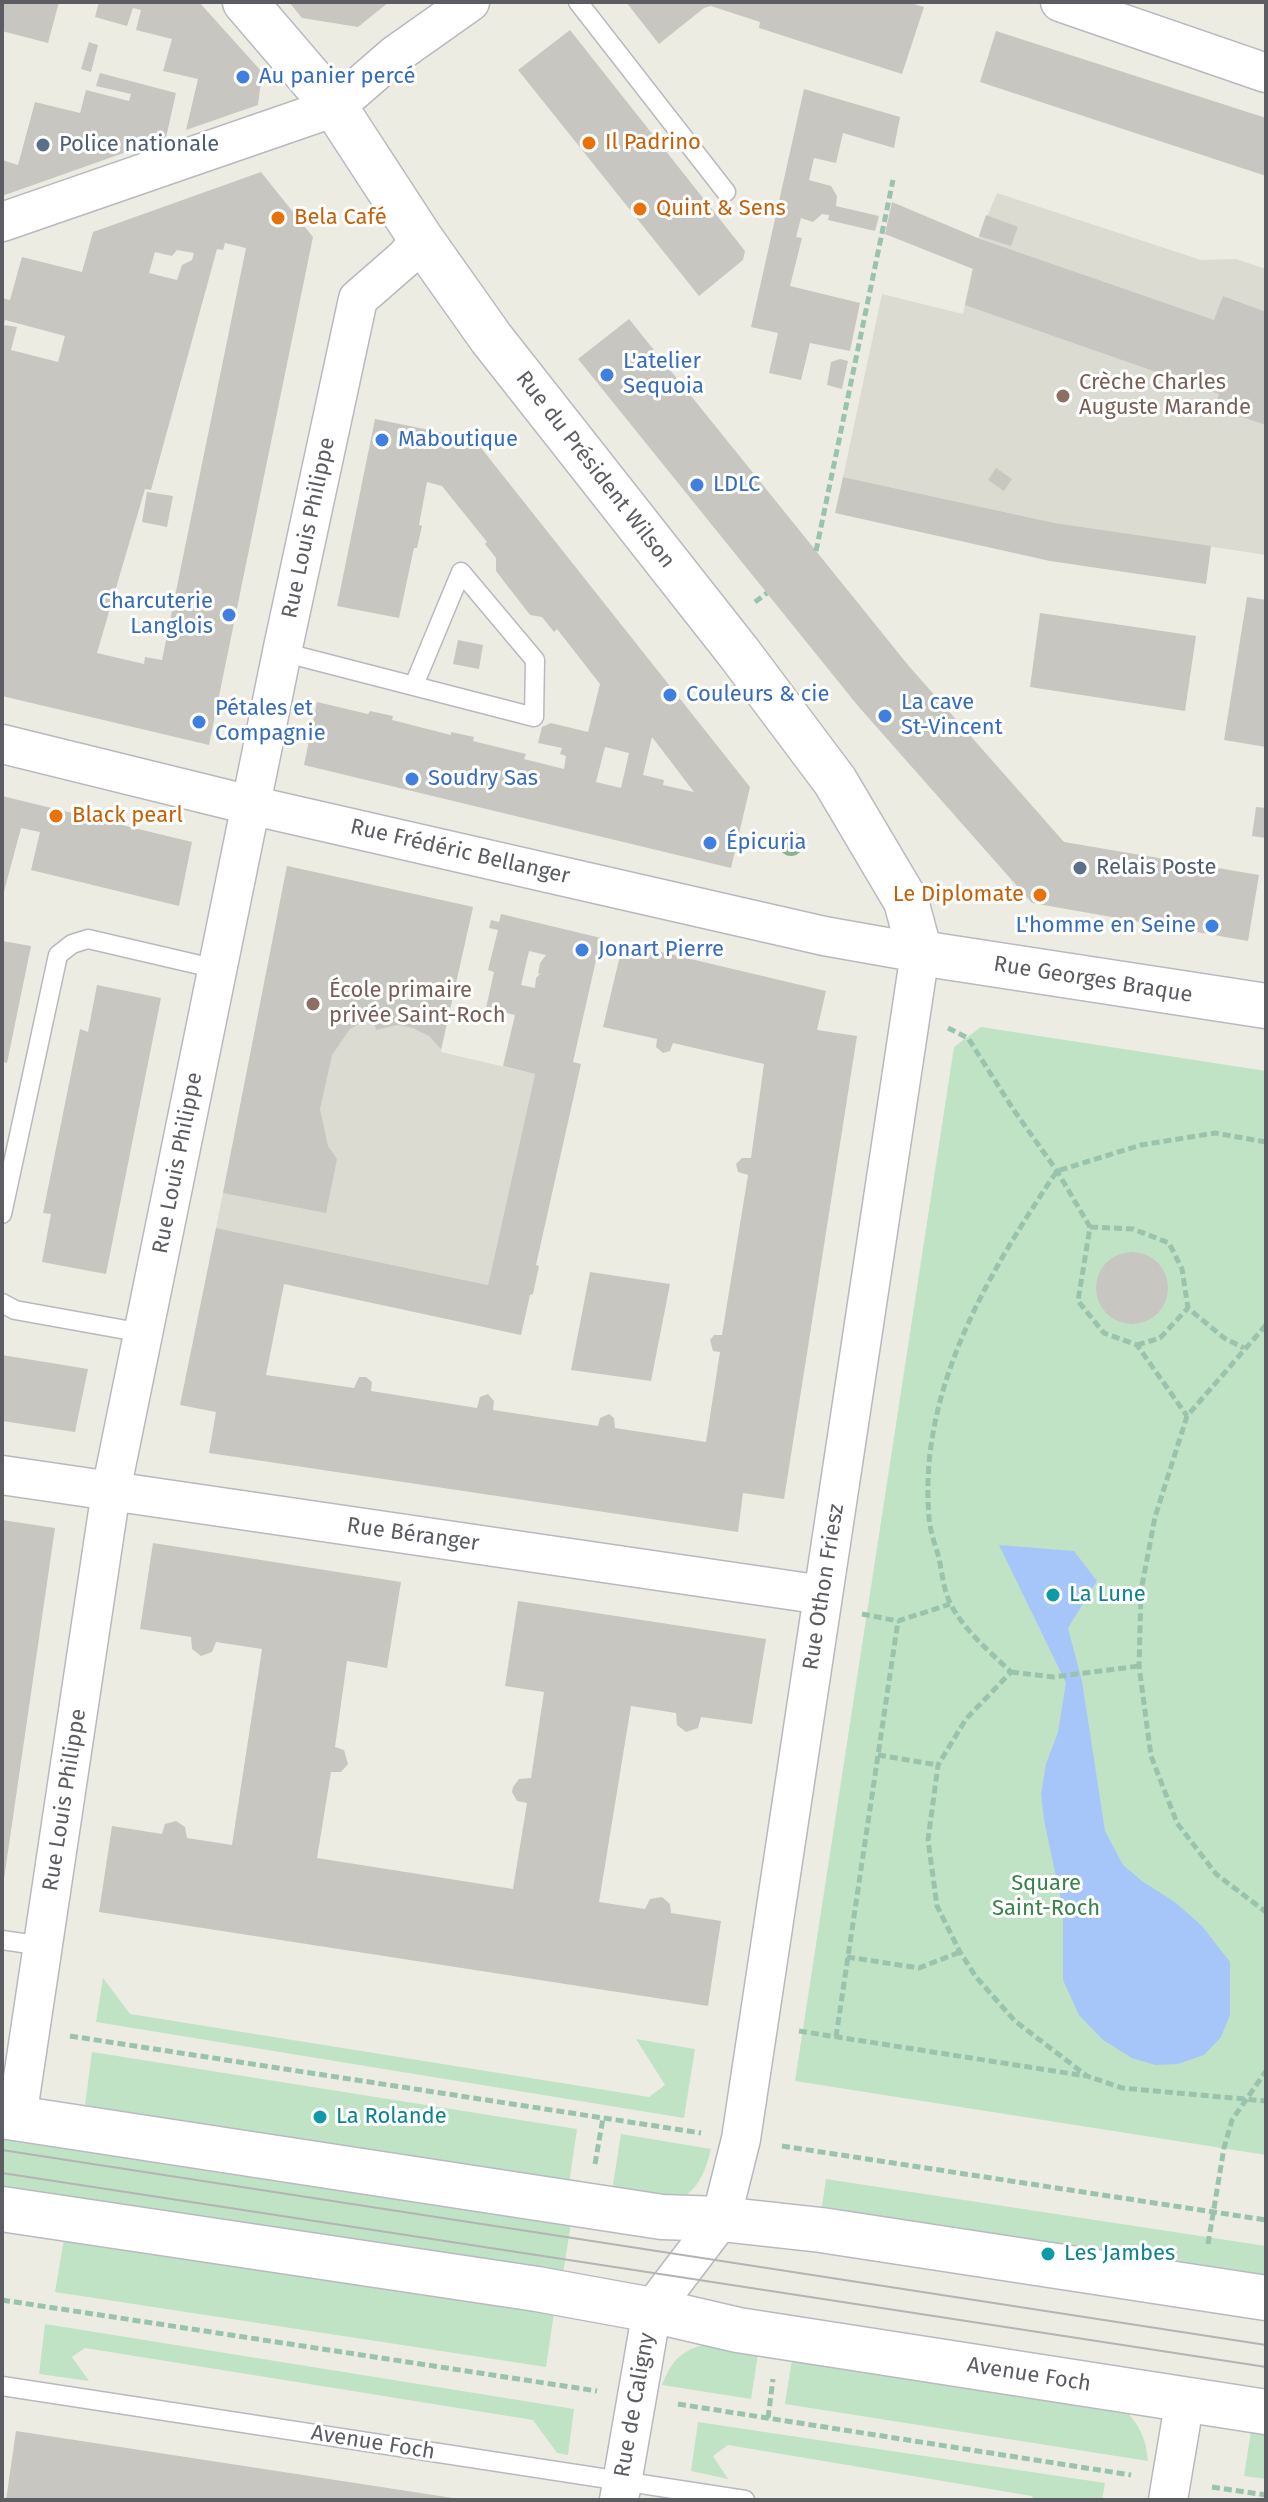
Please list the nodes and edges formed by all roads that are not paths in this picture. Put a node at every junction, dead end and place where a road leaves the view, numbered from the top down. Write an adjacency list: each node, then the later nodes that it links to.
1 (245, 2): 6 (street, Rue du Président Wilson)
2 (470, 2): 6 (street)
3 (578, 2): 7 (lane)
4 (1060, 2): 5 (street)
5 (1266, 73)
6 (335, 107): 8 (street); 9 (street, Rue du Président Wilson)
7 (726, 192)
8 (2, 222)
9 (421, 239): 10 (street, Rue Louis Philippe); 14 (street, Rue du Président Wilson)
10 (282, 652): 11 (lane); 13 (street, Rue Louis Philippe)
11 (414, 685): 11 (lane)
12 (2, 744): 13 (street, Rue Frédéric Bellanger)
13 (250, 805): 14 (street, Rue Frédéric Bellanger); 15 (street, Rue Louis Philippe)
14 (920, 953): 16 (street, Rue Georges Braque); 22 (street, Rue Othon Friesz)
15 (217, 969): 17 (lane); 19 (street, Rue Louis Philippe)
16 (1266, 1006)
17 (2, 1214)
18 (2, 1303): 19 (lane)
19 (143, 1333): 21 (street, Rue Louis Philippe)
20 (2, 1475): 21 (street, Rue Béranger)
21 (111, 1491): 22 (street, Rue Béranger); 24 (street, Rue Louis Philippe)
22 (822, 1601): 27 (street, Rue Othon Friesz)
23 (2, 1940): 24 (lane)
24 (43, 1946): 25 (street, Rue Louis Philippe)
25 (10, 2117): 27 (street)
26 (2, 2209): 29 (street, Avenue Foch)
27 (721, 2219): 28 (street); 29 (street)
28 (1266, 2298)
29 (652, 2310): 31 (street, Avenue Foch); 33 (street, Rue de Caligny)
30 (2, 2386): 33 (lane, Avenue Foch)
31 (1185, 2399): 32 (street, Avenue Foch); 35 (street)
32 (1266, 2412)
33 (621, 2490): 34 (lane, Avenue Foch)
34 (745, 2500)
35 (1168, 2500)

